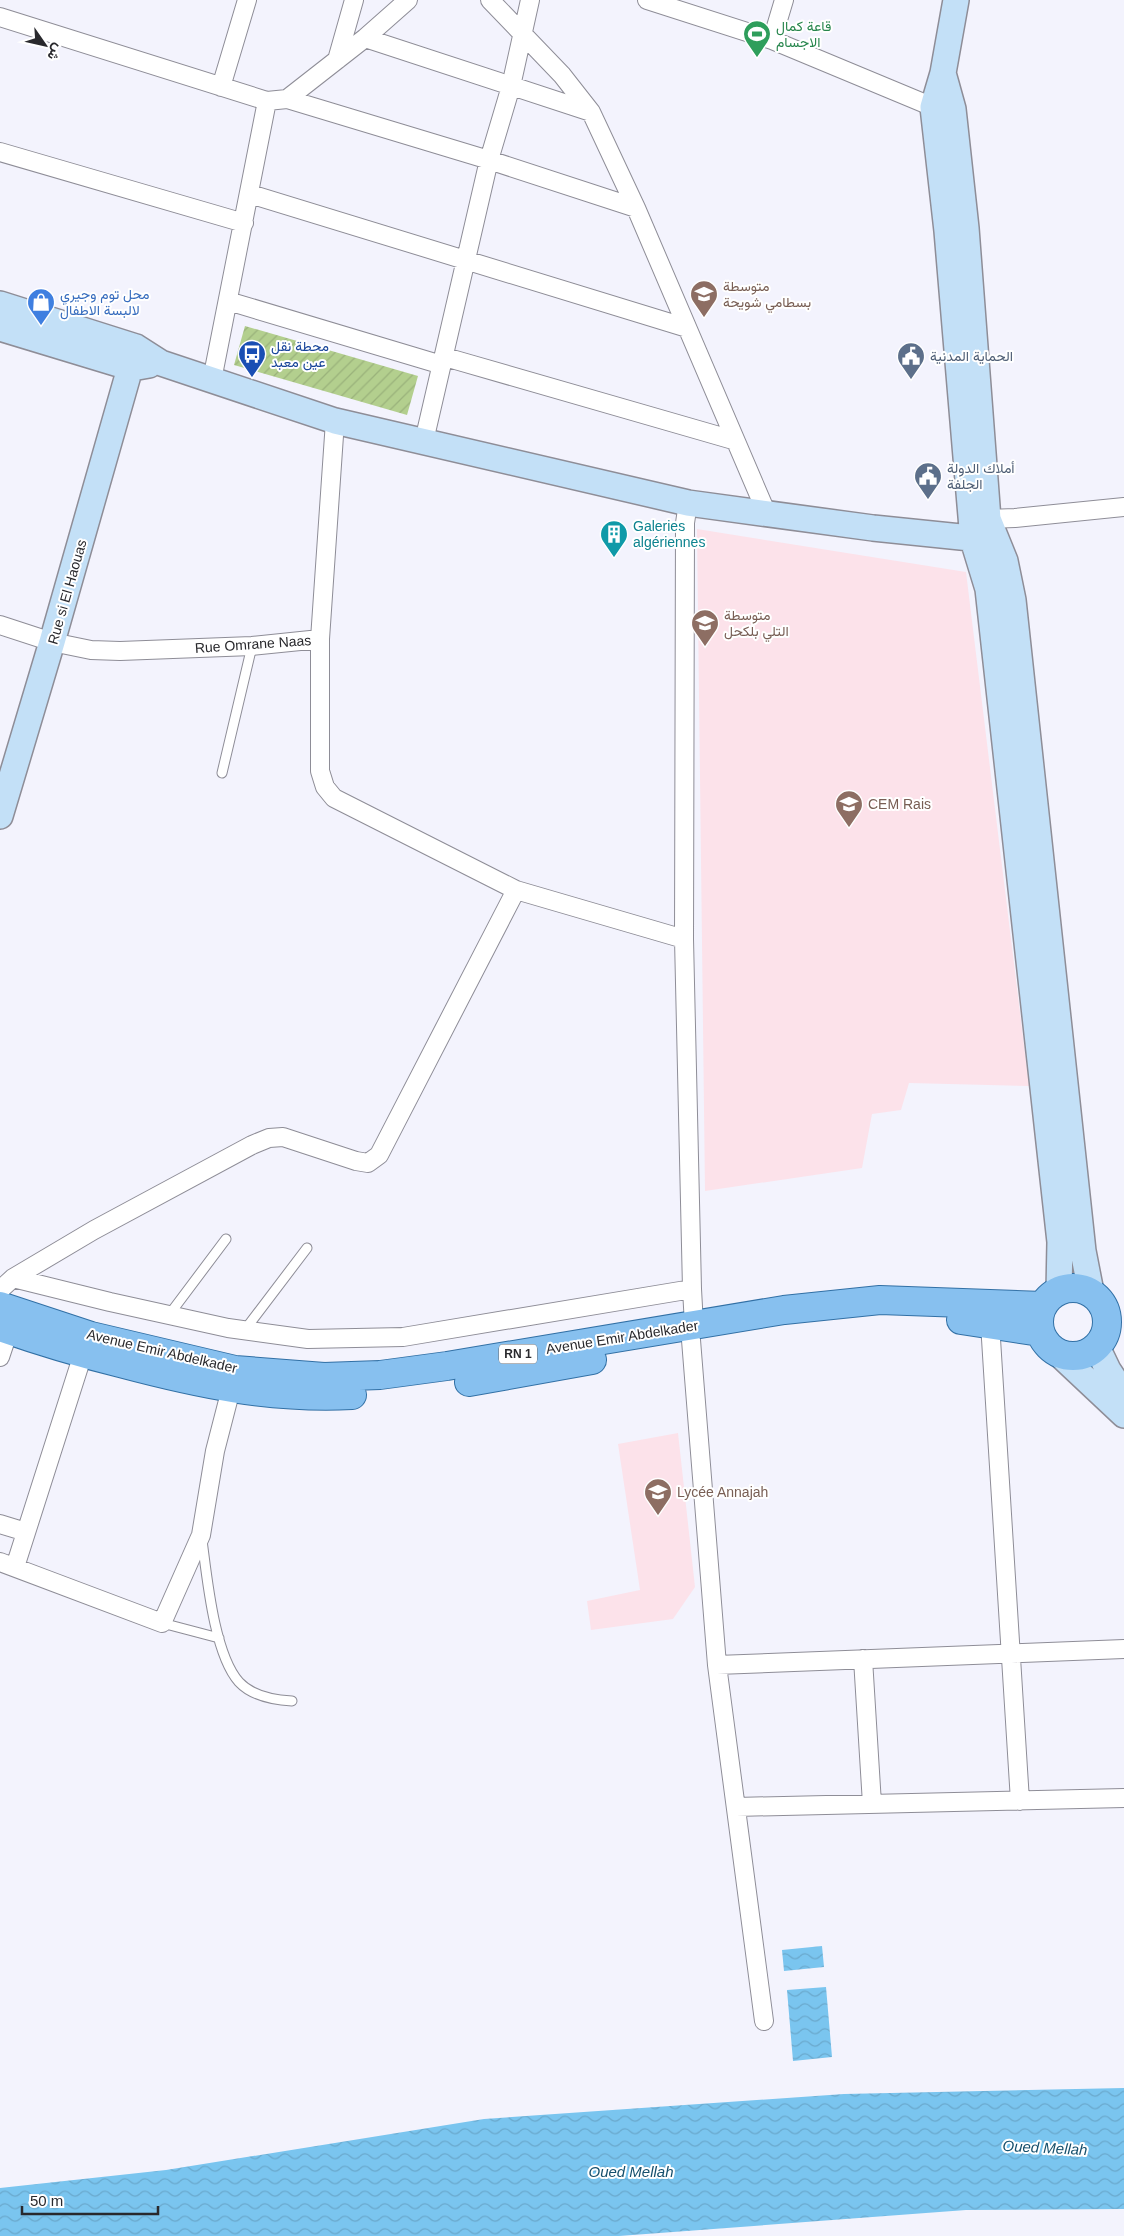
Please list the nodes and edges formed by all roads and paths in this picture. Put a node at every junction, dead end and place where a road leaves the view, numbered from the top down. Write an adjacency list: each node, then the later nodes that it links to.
1 (247, 0): 14 (street)
2 (354, 0): 13 (street)
3 (408, 0): 11 (street)
4 (490, 0): 10 (street)
5 (530, 0): 10 (street)
6 (647, 0): 12 (street)
7 (784, 0): 12 (street)
8 (956, 0): 18 (main road)
9 (0, 17): 14 (street)
10 (522, 32): 15 (street); 19 (street)
11 (365, 38): 13 (street); 15 (street)
12 (772, 40): 18 (street)
13 (337, 60): 16 (street)
14 (222, 86): 17 (street)
15 (510, 86): 19 (street); 21 (street)
16 (287, 99): 17 (street); 21 (street)
17 (267, 101): 22 (street)
18 (943, 108): 39 (main road)
19 (591, 112): 23 (street)
20 (0, 152): 24 (street)
21 (489, 160): 23 (street); 25 (street)
22 (250, 194): 24 (street); 25 (street)
23 (636, 208): 29 (street)
24 (244, 223): 26 (street)
25 (468, 259): 29 (street); 31 (street)
26 (228, 301): 31 (street); 32 (street)
27 (0, 304): 30 (main road)
28 (0, 328): 30 (main road)
29 (687, 328): 34 (street)
30 (134, 357): 32 (main road); 42 (main road, Rue si El Haouas)
31 (444, 361): 34 (street); 35 (street)
32 (212, 380): 33 (main road)
33 (335, 421): 35 (main road); 41 (street, Rue Omrane Naas)
34 (733, 440): 38 (street)
35 (424, 441): 36 (main road)
36 (688, 503): 38 (main road); 47 (street)
37 (1124, 508): 39 (street)
38 (767, 514): 39 (main road)
39 (986, 533): 53 (main road); 54 (main road)
40 (0, 625): 42 (street, Rue Omrane Naas)
41 (320, 639): 43 (street, Rue Omrane Naas); 46 (street)
42 (52, 642): 43 (street, Rue Omrane Naas); 45 (main road, Rue si El Haouas)
43 (252, 646): 44 (lane)
44 (222, 773)
45 (0, 816)
46 (516, 890): 47 (street); 50 (street)
47 (684, 939): 51 (street)
48 (226, 1238): 55 (lane)
49 (306, 1248): 58 (lane)
50 (13, 1278): 52 (street); 55 (street)
51 (692, 1289): 58 (street); 59 (street)
52 (0, 1290)
53 (1090, 1292): 54 (main road); 60 (main road)
54 (1047, 1310): 57 (main road, Avenue Emir Abdelkader / RN 1); 59 (main road, Avenue Emir Abdelkader / RN 1); 61 (main road)
55 (168, 1315): 58 (street)
56 (3, 1321): 59 (main road, Avenue Emir Abdelkader / RN 1); 62 (main road, Avenue Emir Abdelkader / RN 1); 63 (street)
57 (990, 1323): 59 (main road, Avenue Emir Abdelkader / RN 1); 74 (street)
58 (244, 1332)
59 (692, 1333): 64 (main road, Avenue Emir Abdelkader / RN 1); 76 (street)
60 (1111, 1334): 61 (main road); 65 (main road)
61 (1058, 1353): 66 (main road)
62 (83, 1354): 64 (main road, Avenue Emir Abdelkader / RN 1); 68 (street)
63 (0, 1357)
64 (231, 1389): 69 (street)
65 (1124, 1394)
66 (1124, 1415)
67 (0, 1524): 68 (street)
68 (26, 1532): 70 (street)
69 (201, 1535): 71 (street); 72 (lane)
70 (7, 1564): 71 (street)
71 (162, 1623): 72 (lane)
72 (219, 1638): 77 (lane)
73 (1124, 1649): 74 (street)
74 (1012, 1653): 75 (street); 79 (street)
75 (863, 1659): 76 (street); 80 (street)
76 (717, 1665): 81 (street)
77 (292, 1701)
78 (1124, 1798): 79 (street)
79 (1020, 1801): 80 (street)
80 (872, 1804): 81 (street)
81 (736, 1807): 82 (street)
82 (764, 2020)

